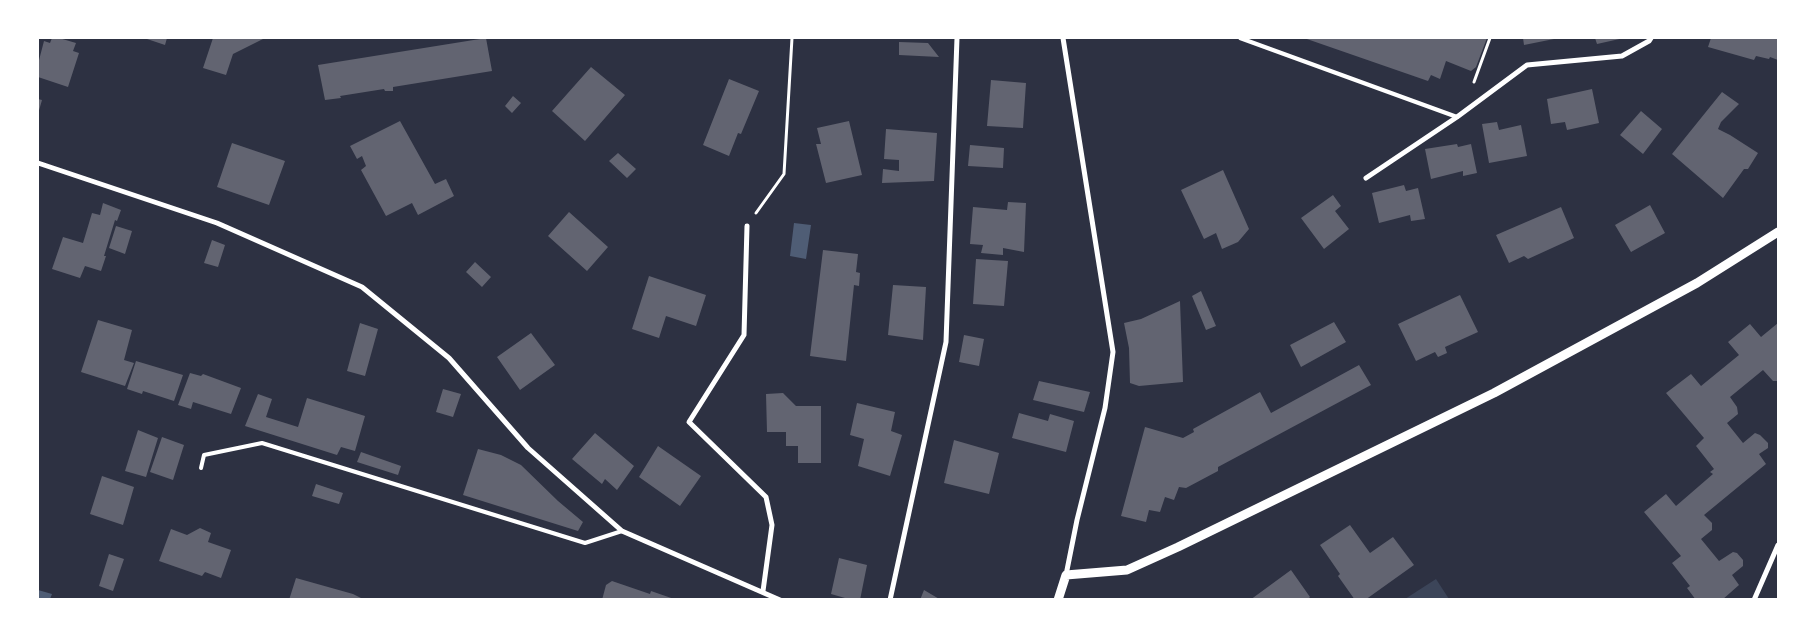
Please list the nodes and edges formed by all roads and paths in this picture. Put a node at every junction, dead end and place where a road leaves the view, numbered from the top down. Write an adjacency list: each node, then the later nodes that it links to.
1 (792, 38): 11 (path)
2 (958, 38): 19 (street)
3 (1063, 38): 16 (street)
4 (1240, 38): 8 (lane)
5 (1490, 38): 7 (path)
6 (1651, 38): 7 (street)
7 (1481, 99): 8 (street)
8 (1457, 117): 10 (street)
9 (38, 163): 14 (street)
10 (1366, 178)
11 (747, 226): 17 (street)
12 (1778, 231): 16 (street)
13 (201, 468): 14 (lane)
14 (622, 531): 17 (street)
15 (1778, 545): 21 (street)
16 (1066, 575): 20 (street)
17 (763, 591): 18 (street)
18 (780, 600)
19 (890, 600)
20 (1058, 600)
21 (1754, 600)

